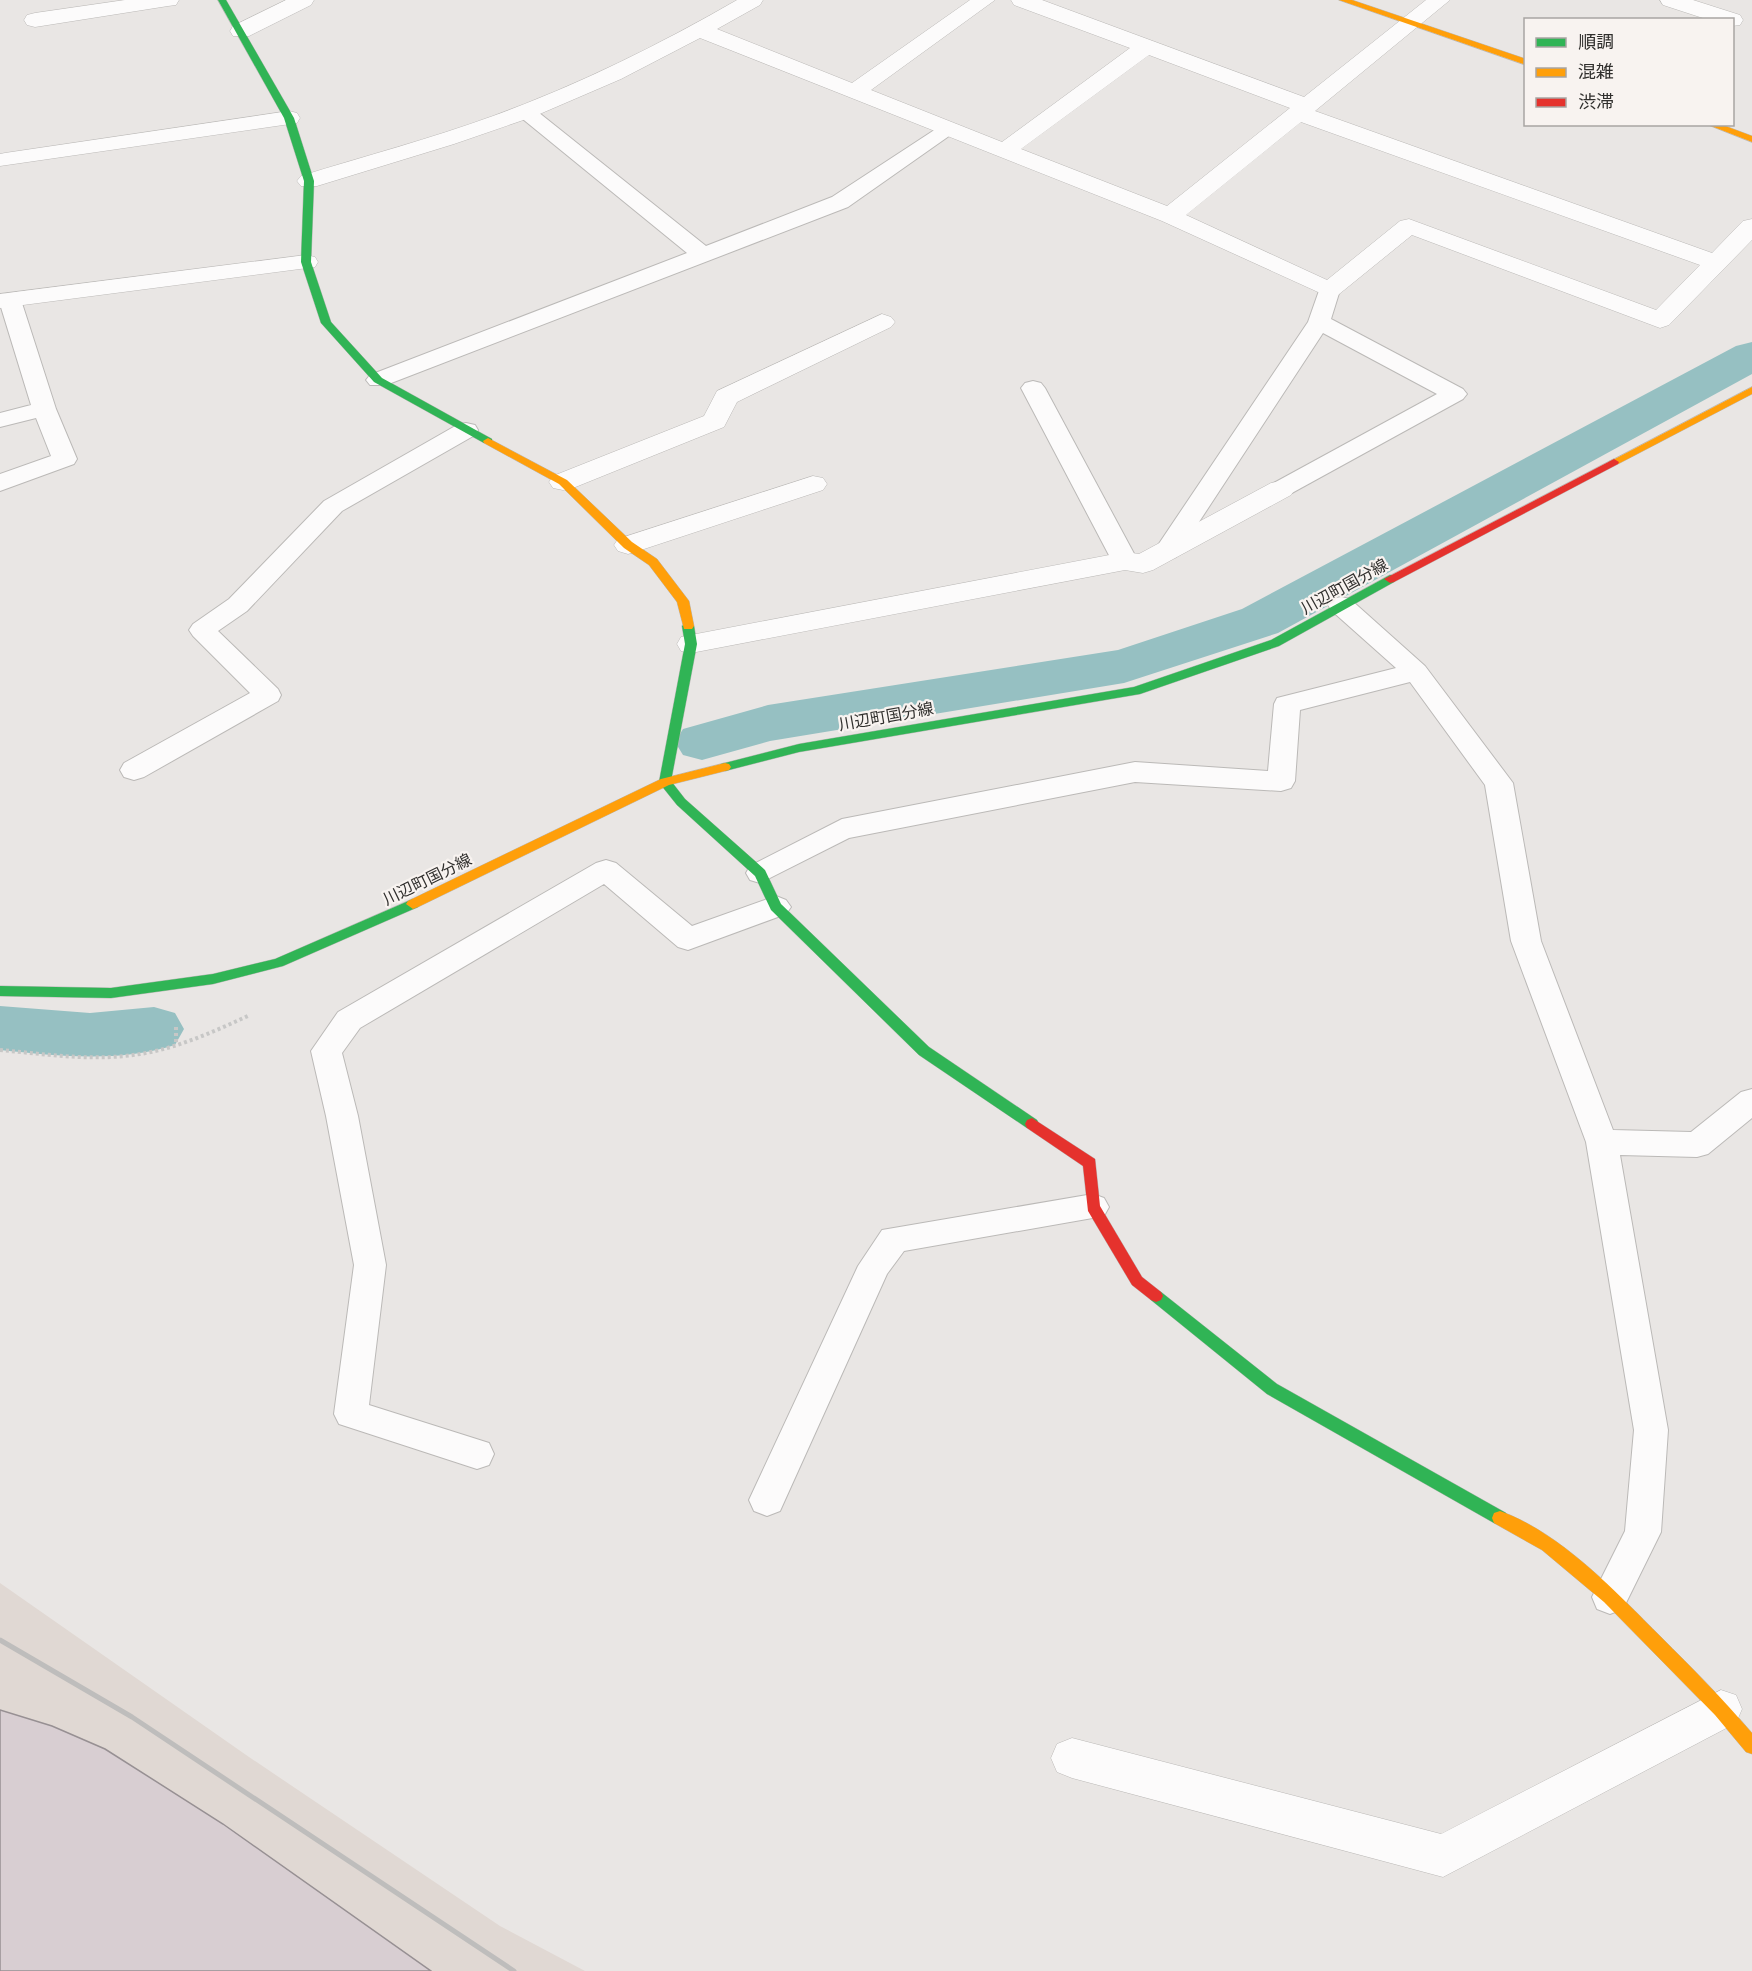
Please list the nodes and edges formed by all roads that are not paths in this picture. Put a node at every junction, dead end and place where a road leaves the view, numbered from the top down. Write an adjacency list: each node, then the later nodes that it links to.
1 (168, 0): 11 (street)
2 (222, 0): 15 (street)
3 (303, 0): 15 (street)
4 (752, 0): 16 (street)
5 (984, 0): 19 (street)
6 (1022, 0): 17 (street)
7 (1343, 0): 13 (street)
8 (1439, 0): 13 (street)
9 (1671, 0): 10 (street)
10 (1726, 18)
11 (35, 20)
12 (1734, 21): 14 (street)
13 (1412, 23): 18 (street); 20 (street)
14 (1752, 26)
15 (241, 31): 22 (street)
16 (701, 31): 19 (street); 21 (street)
17 (1147, 46): 20 (street); 26 (street)
18 (1524, 61)
19 (853, 92): 24 (street)
20 (1302, 110): 29 (street); 33 (street)
21 (526, 112): 28 (street); 31 (lane)
22 (289, 118): 27 (street); 28 (street)
23 (1716, 126): 25 (street)
24 (949, 129): 26 (street); 31 (lane)
25 (1752, 139)
26 (1004, 151): 29 (street)
27 (5, 159)
28 (309, 181): 32 (street)
29 (1170, 216): 34 (street)
30 (1752, 226): 33 (street)
31 (703, 255): 38 (lane)
32 (306, 262): 35 (street); 38 (street)
33 (1715, 262): 34 (street)
34 (1329, 290): 37 (lane)
35 (5, 301): 41 (lane)
36 (882, 322): 44 (street)
37 (1319, 322): 47 (lane); 49 (lane)
38 (378, 380): 43 (street)
39 (1033, 388): 50 (lane)
40 (1752, 390): 51 (street, 川辺町国分線)
41 (44, 409): 42 (lane); 45 (lane)
42 (0, 420)
43 (466, 430): 44 (street); 54 (lane)
44 (563, 482): 48 (street)
45 (0, 483)
46 (813, 484): 48 (street)
47 (1281, 489): 49 (street)
48 (628, 545): 52 (street)
49 (1167, 551): 50 (street)
50 (1125, 561): 52 (street)
51 (1341, 606): 53 (lane); 55 (street, 川辺町国分線)
52 (691, 644): 55 (street)
53 (1416, 672): 56 (lane); 60 (lane)
54 (134, 770)
55 (665, 782): 56 (street); 58 (street, 川辺町国分線)
56 (760, 873): 57 (street)
57 (776, 907): 61 (street); 62 (lane)
58 (0, 991)
59 (1752, 1101): 60 (lane)
60 (1602, 1142): 64 (lane)
61 (1093, 1207): 63 (lane); 64 (street)
62 (477, 1454)
63 (767, 1500)
64 (1610, 1597): 65 (street)
65 (1721, 1709): 66 (street); 67 (street)
66 (1752, 1746)
67 (1072, 1758)

